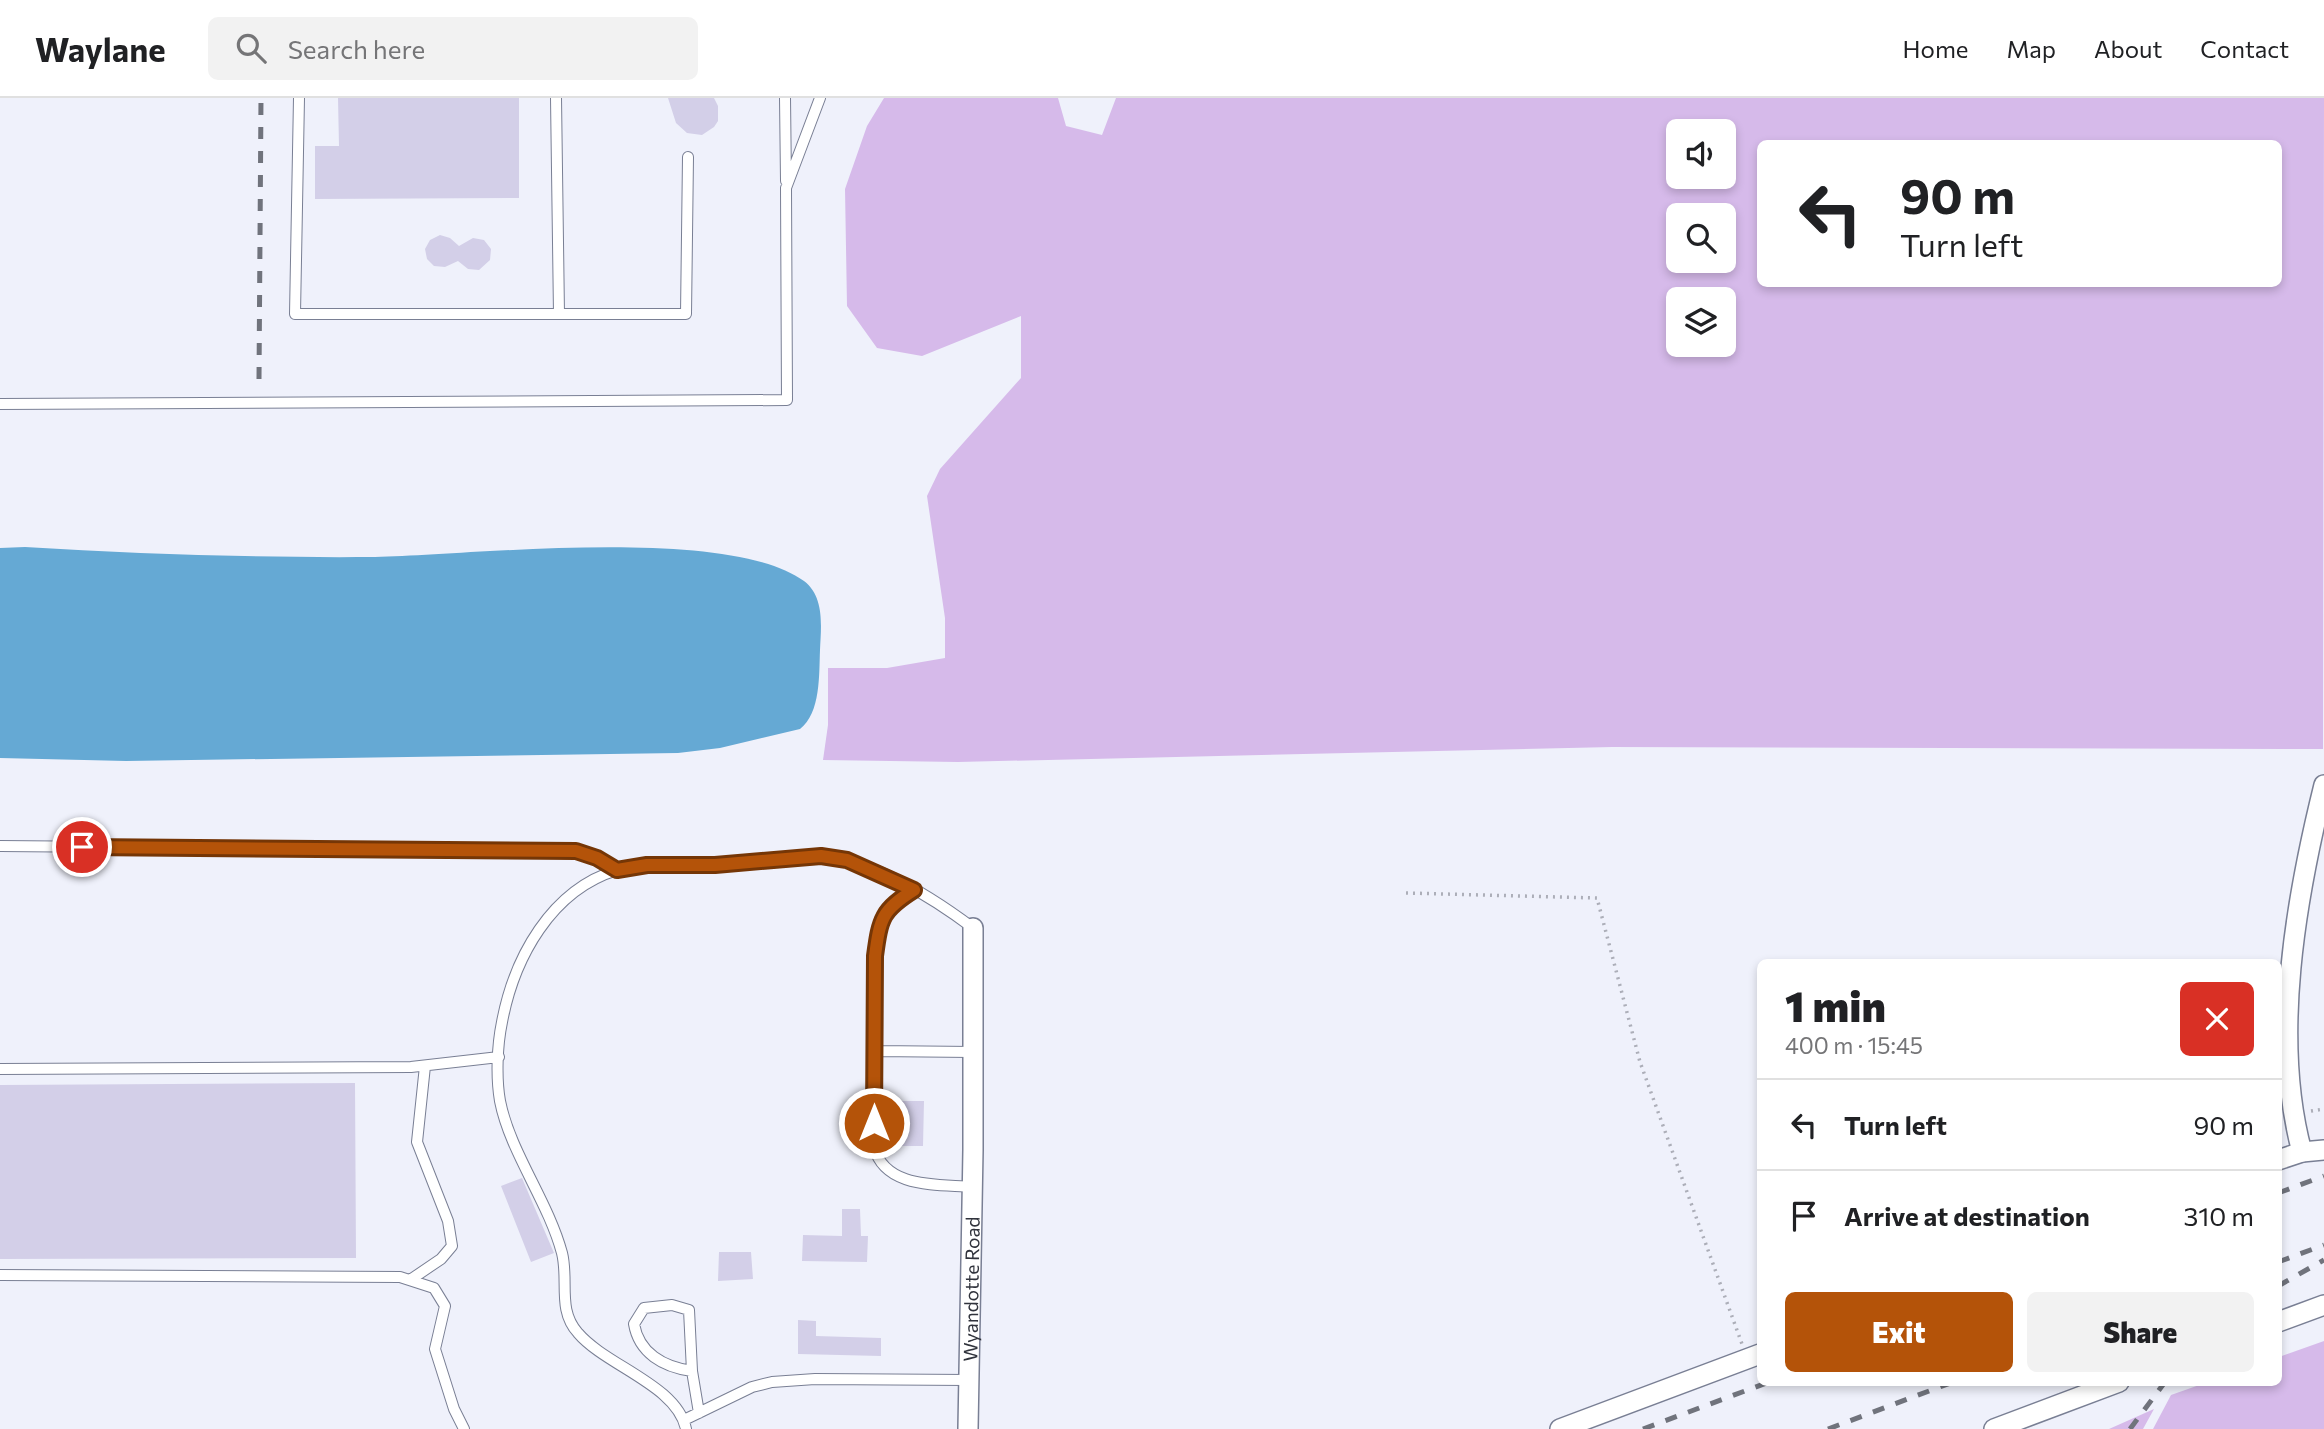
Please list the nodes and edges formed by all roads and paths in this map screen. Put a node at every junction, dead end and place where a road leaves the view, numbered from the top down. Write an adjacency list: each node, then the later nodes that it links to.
1 (299, 98): 7 (lane)
2 (556, 98): 7 (lane)
3 (785, 98): 6 (lane)
4 (820, 98): 6 (lane)
5 (688, 157): 7 (lane)
6 (786, 188): 8 (lane)
7 (559, 314)
8 (0, 404)
9 (2324, 785): 21 (street)
10 (0, 846): 11 (lane)
11 (617, 870): 12 (lane); 17 (lane)
12 (914, 890): 14 (lane); 15 (lane)
13 (1406, 893): 28 (path)
14 (973, 928): 16 (street, Wyandotte Road)
15 (875, 1051): 16 (lane); 23 (lane)
16 (973, 1052): 23 (street, Wyandotte Road)
17 (499, 1057): 18 (lane); 33 (lane)
18 (425, 1066): 19 (lane); 25 (lane)
19 (0, 1069)
20 (2324, 1150): 21 (street)
21 (2302, 1153): 22 (street)
22 (2282, 1159)
23 (972, 1187): 30 (street, Wyandotte Road)
24 (0, 1275): 25 (lane)
25 (410, 1280): 34 (lane)
26 (2324, 1305): 27 (street)
27 (2282, 1320)
28 (1754, 1357): 36 (street)
29 (692, 1371): 29 (lane); 32 (lane)
30 (969, 1380): 32 (lane); 35 (street, Wyandotte Road)
31 (2108, 1386): 37 (street)
32 (699, 1413): 33 (lane)
33 (685, 1425)
34 (464, 1429)
35 (968, 1429)
36 (1560, 1429)
37 (1994, 1429)

